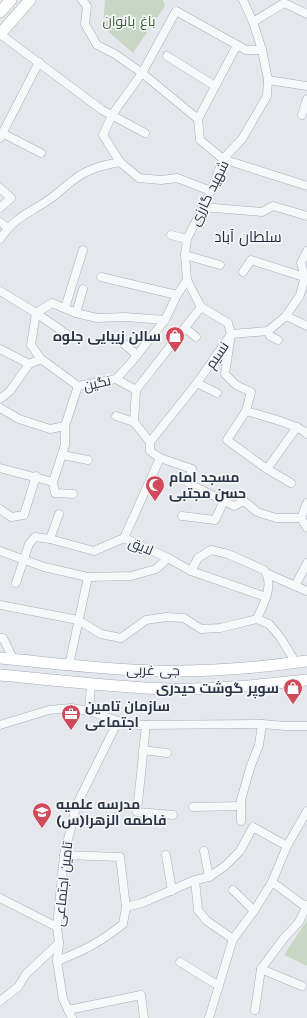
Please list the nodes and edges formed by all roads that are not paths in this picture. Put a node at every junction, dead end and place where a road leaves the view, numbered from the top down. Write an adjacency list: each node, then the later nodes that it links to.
1 (11, 0): 5 (main road)
2 (30, 0): 8 (main road)
3 (82, 0): 13 (street)
4 (243, 0): 7 (street, شهید گارزی)
5 (0, 12)
6 (307, 14): 7 (street)
7 (253, 22): 10 (street, شهید گارزی)
8 (0, 34): 12 (street)
9 (237, 45): 10 (street); 13 (street); 15 (street)
10 (262, 50): 14 (street, شهید گارزی)
11 (167, 56): 15 (street)
12 (38, 62): 18 (street); 22 (street)
13 (142, 73): 18 (street); 20 (street)
14 (268, 80): 16 (street); 24 (street, شهید گارزی)
15 (215, 86): 20 (street)
16 (307, 86)
17 (307, 99): 19 (street)
18 (112, 115): 21 (street); 25 (street)
19 (302, 115)
20 (198, 119): 24 (street)
21 (145, 133)
22 (1, 135): 23 (street)
23 (41, 153)
24 (224, 160): 26 (street); 28 (street, شهید گارزی)
25 (120, 162): 28 (street); 33 (street)
26 (307, 186)
27 (0, 188): 30 (street)
28 (210, 191): 29 (street, شهید گارزی)
29 (202, 207): 31 (street); 36 (street, شهید گارزی)
30 (0, 208)
31 (307, 216)
32 (0, 222): 33 (street)
33 (8, 228): 35 (street)
34 (171, 235): 36 (street)
35 (0, 239)
36 (187, 239): 39 (street, شهید گارزی)
37 (83, 250): 49 (street)
38 (307, 251): 42 (street)
39 (185, 255): 40 (street); 44 (street, شهید گارزی)
40 (220, 265)
41 (243, 272): 42 (street)
42 (306, 277): 52 (street)
43 (101, 278): 47 (street)
44 (186, 280): 47 (street, نگین); 48 (street, شهید گارزی)
45 (83, 289): 51 (street)
46 (0, 290): 50 (street)
47 (177, 295): 53 (street, نگین)
48 (200, 307): 55 (street); 57 (street)
49 (65, 308): 50 (street); 51 (street)
50 (36, 313): 58 (street); 64 (street)
51 (76, 313): 53 (street)
52 (286, 316): 54 (street); 56 (street)
53 (165, 320): 63 (street, نگین)
54 (307, 326)
55 (185, 328): 59 (street); 69 (street)
56 (268, 331): 57 (street, نسیم); 60 (street)
57 (231, 334): 67 (street, نسیم); 73 (street)
58 (68, 335)
59 (196, 338)
60 (278, 340)
61 (123, 343): 63 (street)
62 (0, 349): 65 (street)
63 (138, 355): 66 (street, نگین)
64 (41, 359): 65 (street); 68 (street)
65 (29, 364): 71 (street)
66 (116, 379): 68 (street, نگین); 69 (street)
67 (197, 383): 70 (street); 79 (street, نسیم)
68 (78, 386): 76 (street, نگین)
69 (136, 390): 75 (street)
70 (217, 393)
71 (0, 399)
72 (0, 408): 76 (street)
73 (246, 411): 77 (street); 84 (street)
74 (116, 416): 75 (street)
75 (134, 422): 79 (street)
76 (65, 426): 80 (street, نگین)
77 (297, 427): 78 (street); 84 (street)
78 (307, 434)
79 (150, 446): 81 (street)
80 (62, 455): 82 (street); 86 (street, نگین)
81 (160, 458): 89 (street); 96 (street)
82 (88, 460)
83 (0, 468): 85 (street)
84 (267, 469): 87 (street)
85 (36, 476): 86 (street); 91 (street)
86 (53, 482): 88 (street)
87 (291, 483)
88 (73, 494)
89 (224, 501): 93 (street); 94 (street)
90 (307, 503): 94 (street)
91 (0, 509)
92 (59, 514): 97 (street)
93 (182, 516)
94 (301, 518): 95 (street)
95 (307, 528)
96 (124, 538): 97 (street, لایق); 100 (street, لایق)
97 (50, 539): 99 (street, لایق)
98 (0, 551): 99 (street)
99 (24, 558): 104 (street); 105 (street)
100 (168, 558): 102 (street, لایق); 104 (street)
101 (307, 563): 106 (street)
102 (191, 571): 103 (street); 108 (street, لایق)
103 (268, 574): 106 (street); 108 (street)
104 (88, 577): 110 (street)
105 (16, 583)
106 (295, 586): 107 (street)
107 (307, 591)
108 (266, 597): 111 (street)
109 (0, 605): 110 (street)
110 (78, 620): 111 (street); 116 (street)
111 (257, 620): 115 (street)
112 (0, 638): 114 (street)
113 (0, 658): 114 (main road, جی غربی)
114 (13, 659): 116 (main road, جی غربی)
115 (302, 662): 116 (main road, جی غربی)
116 (69, 665)
117 (0, 675): 119 (main road, جی غربی)
118 (307, 680): 119 (main road, جی غربی)
119 (91, 684): 120 (street)
120 (89, 711): 121 (street); 123 (street)
121 (118, 721): 124 (street); 135 (street, تامین اجتماعی)
122 (262, 724): 124 (street); 125 (street); 129 (street)
123 (0, 725)
124 (146, 725): 126 (street)
125 (307, 726)
126 (143, 750): 127 (street); 131 (street)
127 (167, 753)
128 (193, 806): 129 (street)
129 (241, 806): 132 (street)
130 (306, 814): 133 (street)
131 (173, 815)
132 (241, 821)
133 (287, 846): 137 (street); 139 (street)
134 (204, 851): 137 (street)
135 (64, 855): 144 (street); 146 (street, تامین اجتماعی)
136 (166, 855): 141 (street)
137 (209, 877): 138 (street)
138 (196, 880): 141 (street); 147 (street)
139 (272, 882): 143 (street); 145 (street)
140 (233, 890): 145 (street)
141 (172, 891): 144 (street)
142 (0, 898): 146 (street)
143 (307, 906): 151 (street)
144 (126, 907): 149 (street)
145 (254, 911): 147 (street)
146 (57, 927): 148 (street, تامین اجتماعی)
147 (233, 939): 152 (street)
148 (59, 942): 149 (street, تامین اجتماعی); 154 (street)
149 (57, 961): 156 (street, تامین اجتماعی)
150 (180, 962): 152 (street)
151 (261, 969): 153 (street); 155 (street)
152 (219, 986): 158 (street)
153 (302, 986)
154 (0, 1002)
155 (255, 1010)
156 (70, 1014): 157 (street)
157 (144, 1018)
158 (209, 1018)

